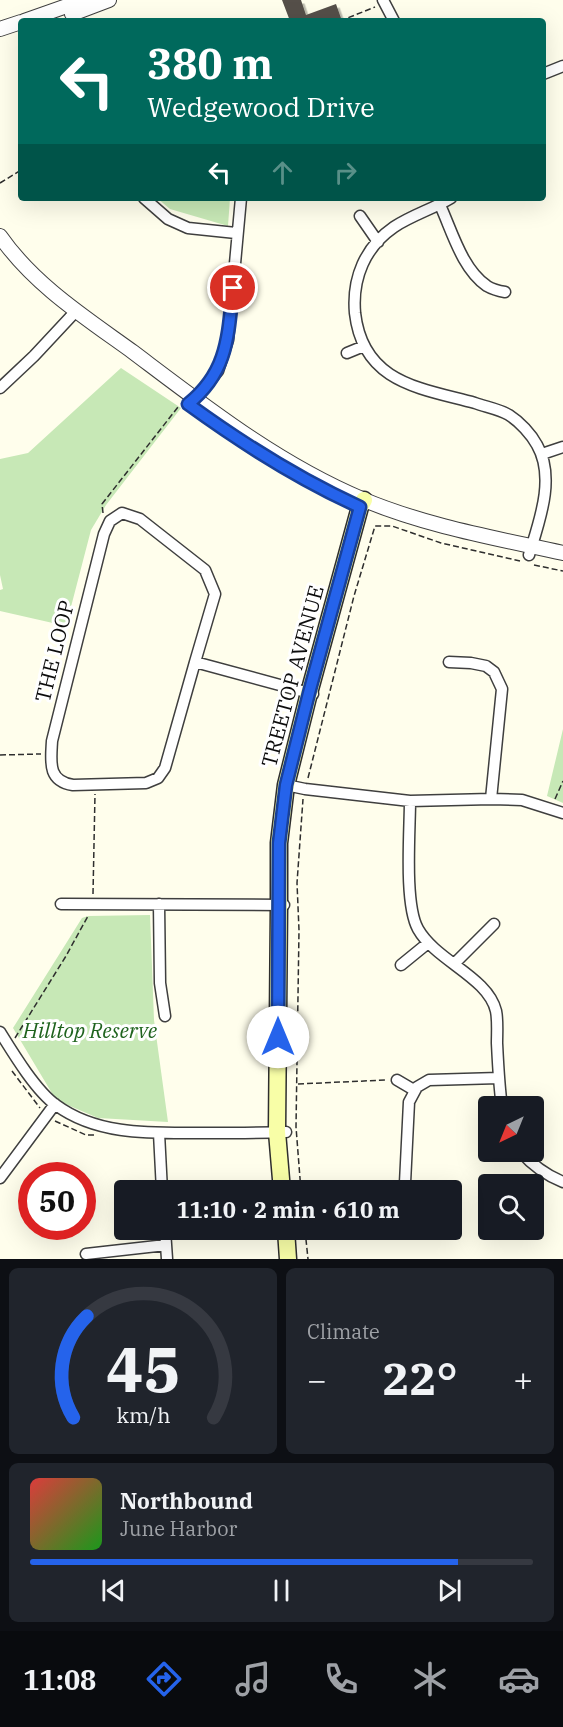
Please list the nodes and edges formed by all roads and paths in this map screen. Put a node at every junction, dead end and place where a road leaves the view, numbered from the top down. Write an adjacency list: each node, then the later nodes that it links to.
1 (84, 0): 4 (street)
2 (110, 0): 5 (street)
3 (379, 4): 6 (path); 7 (street)
4 (33, 18)
5 (59, 18)
6 (347, 18)
7 (391, 18)
8 (18, 23): 9 (street)
9 (0, 29)
10 (18, 33): 11 (street)
11 (0, 39)
12 (563, 66): 13 (street)
13 (546, 73)
14 (18, 172): 15 (path)
15 (0, 183)
16 (147, 201): 21 (street)
17 (241, 201): 21 (street)
18 (446, 201): 19 (street)
19 (440, 205): 23 (street); 25 (street)
20 (360, 216): 23 (street)
21 (236, 233): 30 (street)
22 (0, 236): 26 (street)
23 (378, 242): 27 (street)
24 (0, 250): 26 (street)
25 (505, 292)
26 (74, 314): 29 (street); 30 (street)
27 (364, 346): 28 (street); 32 (street)
28 (347, 352)
29 (0, 388)
30 (187, 402): 33 (street); 34 (path)
31 (563, 447): 32 (street)
32 (542, 454): 36 (street)
33 (366, 505): 36 (street); 41 (main road, TREETOP AVENUE)
34 (110, 521): 39 (street, THE LOOP); 42 (street, THE LOOP)
35 (563, 553): 36 (street)
36 (527, 556): 37 (street); 38 (path); 46 (path)
37 (563, 562)
38 (563, 571)
39 (195, 662): 41 (street); 45 (street, THE LOOP)
40 (449, 662): 47 (street)
41 (312, 694): 46 (main road, TREETOP AVENUE)
42 (51, 754): 43 (path); 45 (street, THE LOOP)
43 (0, 755)
44 (563, 781): 49 (path)
45 (95, 784): 51 (path)
46 (295, 786): 48 (street); 53 (main road, TREETOP AVENUE); 63 (path)
47 (491, 798): 48 (street); 49 (street)
48 (410, 801): 55 (street)
49 (558, 811)
50 (61, 904): 51 (street)
51 (93, 904): 52 (street); 60 (path)
52 (159, 904): 53 (street); 58 (street)
53 (283, 905): 67 (main road, TREETOP AVENUE)
54 (494, 924): 56 (street)
55 (428, 943): 56 (street); 57 (street)
56 (454, 964): 61 (street)
57 (401, 965)
58 (165, 1016)
59 (0, 1032): 60 (street)
60 (8, 1044): 66 (street)
61 (499, 1078): 64 (street); 65 (street)
62 (397, 1080): 63 (path); 64 (street)
63 (297, 1084): 74 (path)
64 (414, 1090): 75 (street)
65 (501, 1096)
66 (55, 1104): 68 (street); 70 (street)
67 (281, 1132): 68 (street); 72 (main road, TREETOP AVENUE); 73 (main road, TREETOP AVENUE)
68 (159, 1133): 71 (street)
69 (532, 1162): 76 (street)
70 (0, 1178)
71 (161, 1180)
72 (282, 1180)
73 (288, 1180)
74 (300, 1180)
75 (405, 1180)
76 (563, 1182)
77 (166, 1240): 81 (street)
78 (287, 1240): 84 (main road)
79 (295, 1240): 85 (main road)
80 (306, 1240): 86 (path)
81 (166, 1245): 82 (street); 83 (street)
82 (86, 1254)
83 (167, 1259)
84 (288, 1259)
85 (296, 1259)
86 (308, 1259)

